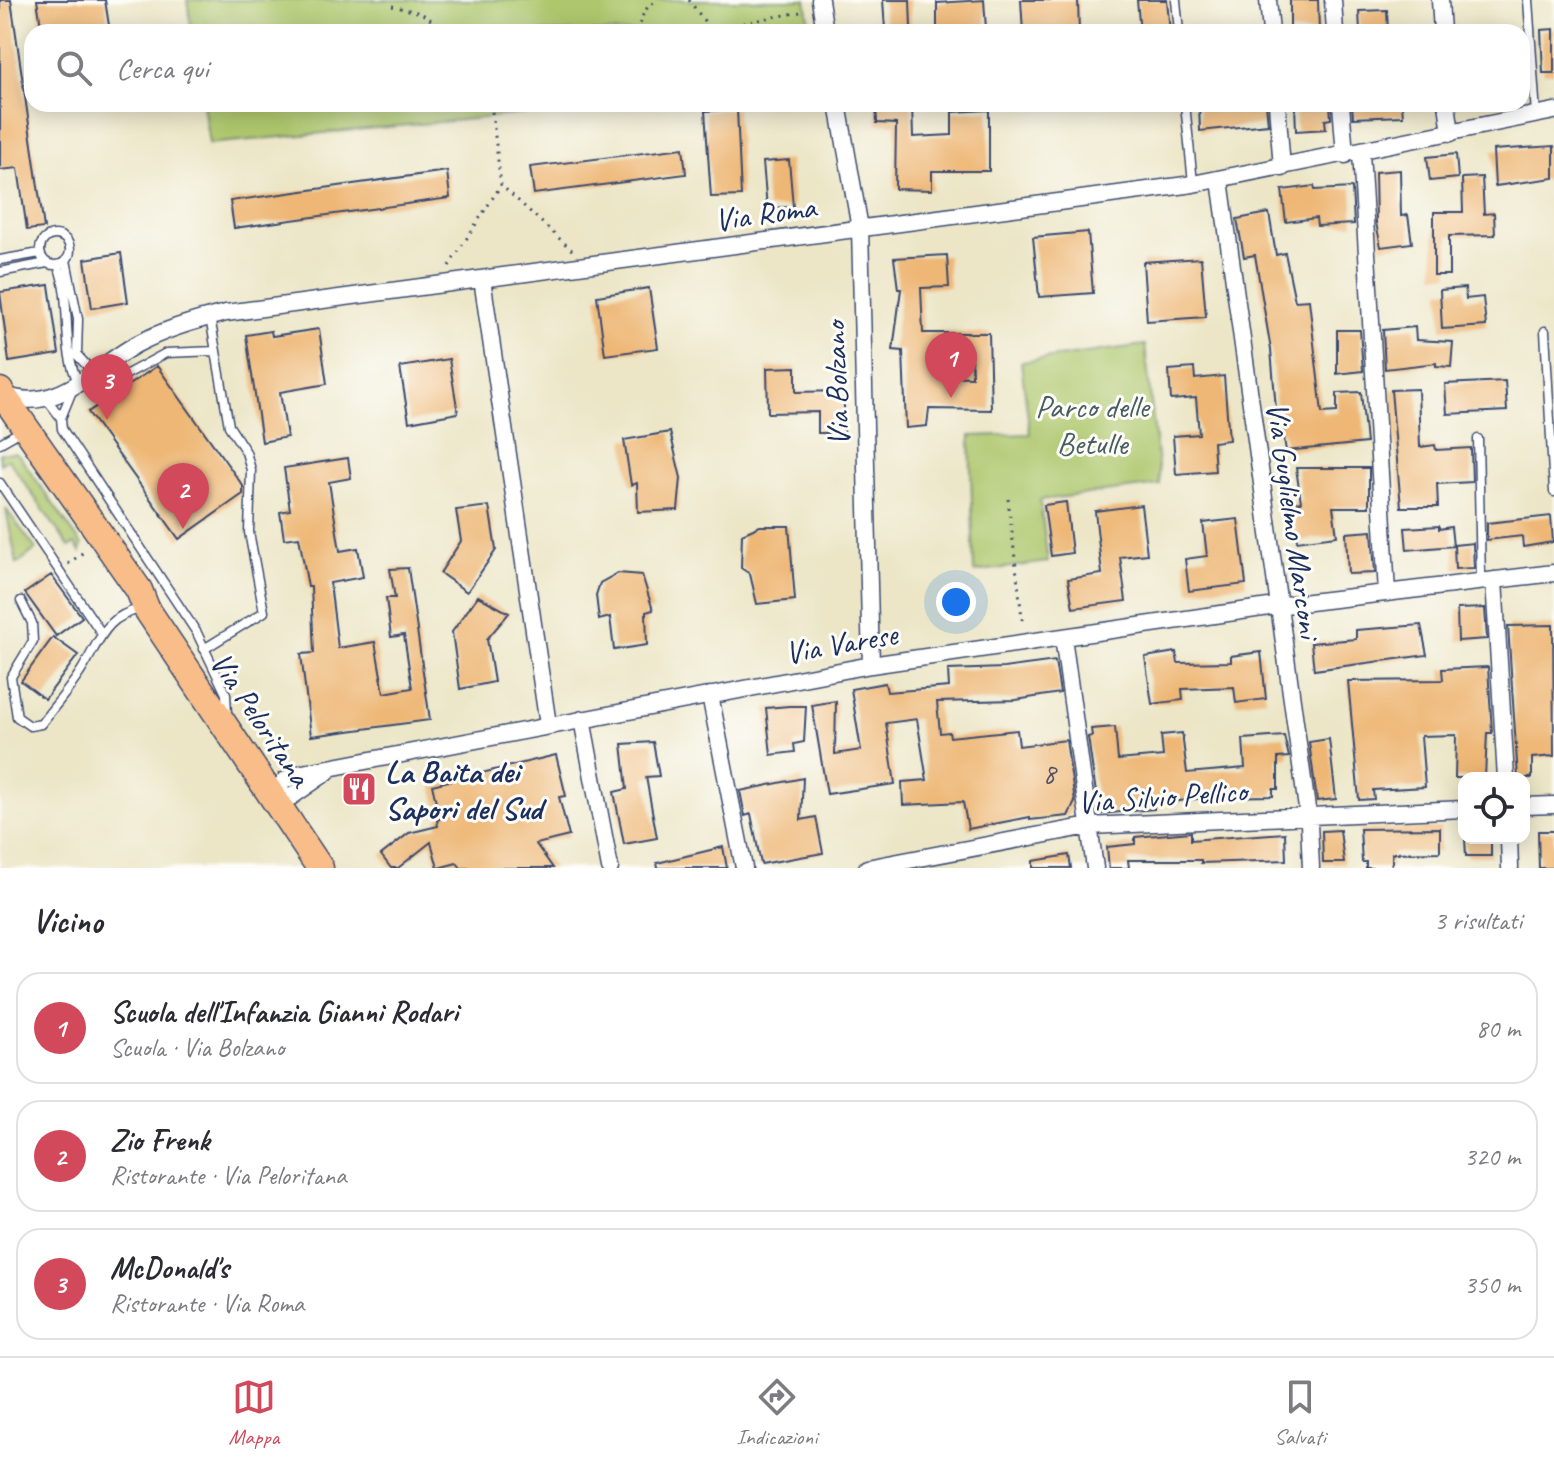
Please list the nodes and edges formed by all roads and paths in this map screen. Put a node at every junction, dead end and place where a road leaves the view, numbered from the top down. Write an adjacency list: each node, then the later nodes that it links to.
1 (657, 0): 11 (path)
2 (689, 0): 12 (path)
3 (1176, 0): 15 (lane)
4 (1268, 0): 16 (street)
5 (1333, 0): 17 (street)
6 (1440, 0): 18 (street)
7 (1528, 0): 19 (lane)
8 (821, 4): 13 (path); 14 (street)
9 (392, 6): 10 (path)
10 (437, 24)
11 (640, 24)
12 (706, 24)
13 (732, 24)
14 (824, 24)
15 (1178, 24)
16 (1270, 24)
17 (1334, 24)
18 (1442, 24)
19 (1530, 24)
20 (1530, 29): 28 (lane)
21 (1554, 111): 28 (street, Via Roma)
22 (492, 112): 34 (path)
23 (839, 112): 35 (street, Via Bolzano)
24 (1186, 112): 33 (lane)
25 (1278, 112): 31 (street)
26 (1343, 112): 30 (street)
27 (1448, 112): 29 (street)
28 (1536, 115): 29 (street, Via Roma)
29 (1451, 133): 30 (street, Via Roma)
30 (1353, 153): 31 (street, Via Roma); 58 (street)
31 (1282, 168): 32 (street, Via Roma)
32 (1220, 180): 33 (street, Via Roma); 60 (street, Via Guglielmo Marconi)
33 (1193, 184): 35 (street, Via Roma)
34 (501, 185): 40 (path); 43 (path)
35 (860, 228): 40 (street, Via Roma); 66 (street, Via Bolzano)
36 (40, 253): 37 (lane); 38 (lane); 39 (lane)
37 (0, 260)
38 (62, 262): 39 (lane); 47 (lane); 48 (lane)
39 (47, 263): 41 (lane)
40 (587, 264): 42 (street, Via Roma)
41 (0, 272)
42 (482, 279): 43 (street, Via Roma); 69 (street)
43 (436, 285): 44 (street, Via Roma)
44 (210, 317): 46 (lane); 47 (street, Via Roma)
45 (1545, 331): 54 (lane)
46 (216, 351): 48 (lane); 65 (lane)
47 (92, 371): 48 (street, Via Roma)
48 (76, 386): 49 (street, Via Roma); 51 (lane)
49 (46, 398): 50 (street, Via Roma); 51 (lane)
50 (3, 415): 61 (main road, Via Peloritana); 61 (main road, Via Peloritana)
51 (61, 418): 65 (lane)
52 (1478, 439): 57 (lane)
53 (0, 483): 62 (lane)
54 (1554, 492)
55 (1008, 499): 64 (path)
56 (1554, 573): 57 (street, Via Varese)
57 (1488, 580): 58 (street, Via Varese); 71 (street)
58 (1387, 593): 60 (street, Via Varese)
59 (21, 601): 62 (lane)
60 (1276, 606): 63 (street, Via Varese); 76 (street, Via Guglielmo Marconi)
61 (146, 608): 62 (lane); 70 (main road, Via Peloritana)
62 (100, 631)
63 (1063, 637): 64 (street, Via Varese); 77 (street)
64 (1025, 642): 66 (street, Via Varese)
65 (204, 649): 70 (lane)
66 (871, 665): 67 (street, Via Varese)
67 (710, 695): 68 (street, Via Varese); 81 (street)
68 (582, 719): 69 (street, Via Varese); 80 (street)
69 (548, 725): 72 (street, Via Varese)
70 (225, 728): 72 (main road, Via Peloritana)
71 (1505, 772)
72 (273, 798): 79 (main road, Via Peloritana)
73 (1554, 805): 74 (street)
74 (1530, 806)
75 (1458, 809): 76 (street, Via Silvio Pellico)
76 (1308, 816): 77 (street, Via Silvio Pellico); 84 (street, Via Guglielmo Marconi)
77 (1089, 826): 82 (street, Via Silvio Pellico); 83 (street)
78 (1509, 844): 85 (street)
79 (320, 868)
80 (610, 868)
81 (744, 868)
82 (867, 868)
83 (1095, 868)
84 (1311, 868)
85 (1510, 868)

